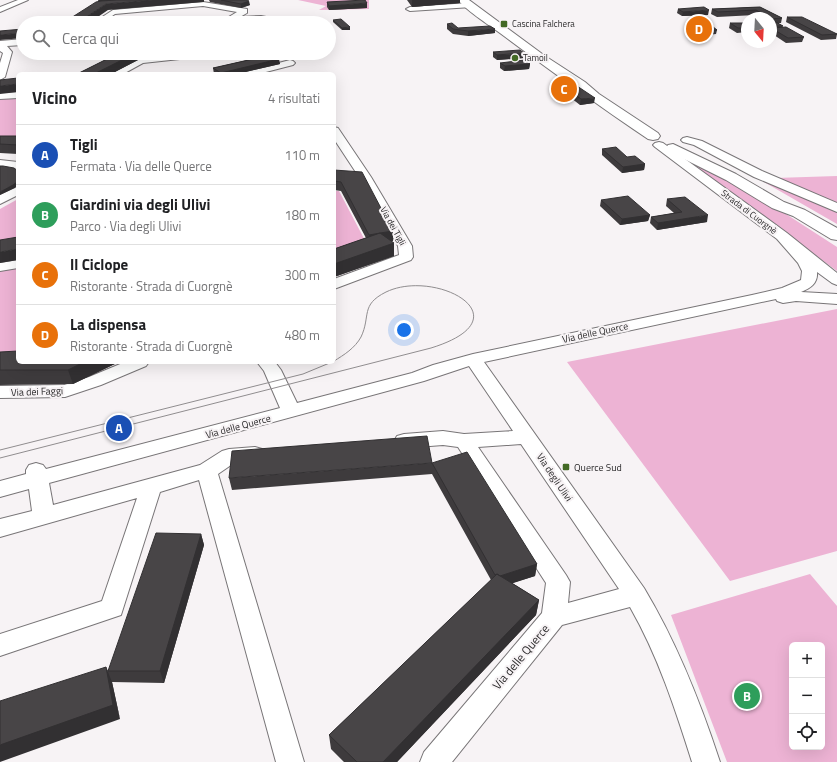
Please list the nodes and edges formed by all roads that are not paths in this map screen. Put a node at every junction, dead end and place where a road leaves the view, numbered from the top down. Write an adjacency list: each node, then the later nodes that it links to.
1 (24, 0): 4 (street)
2 (466, 2): 3 (street, Strada di Cuorgnè); 17 (main road, Strada di Cuorgnè)
3 (410, 9)
4 (0, 10)
5 (107, 16): 6 (street)
6 (236, 16)
7 (16, 43): 8 (street)
8 (1, 44): 13 (street)
9 (153, 60): 11 (street)
10 (288, 60): 12 (street)
11 (120, 72)
12 (258, 72)
13 (0, 77)
14 (16, 94): 15 (street)
15 (0, 96)
16 (336, 133): 21 (street)
17 (670, 139): 24 (street, Strada di Cuorgnè); 25 (main road, Strada di Cuorgnè); 26 (street, Strada di Cuorgnè)
18 (0, 164): 19 (street)
19 (16, 166)
20 (349, 176): 21 (street)
21 (365, 177): 30 (street, Via dei Tigli)
22 (16, 191): 23 (street)
23 (0, 200)
24 (837, 208)
25 (837, 235)
26 (782, 236): 29 (street, Strada di Cuorgnè); 32 (street, Via delle Querce)
27 (16, 264): 28 (street)
28 (0, 267)
29 (837, 280)
30 (336, 283)
31 (837, 299): 32 (street, Via delle Querce)
32 (752, 300): 33 (street, Via delle Querce)
33 (473, 359): 37 (street, Via delle Querce); 38 (street, Via degli Ulivi)
34 (135, 364): 36 (street, Via dei Faggi)
35 (268, 364): 37 (street)
36 (0, 392)
37 (290, 408): 43 (street, Via delle Querce)
38 (527, 437): 40 (street); 49 (street, Via degli Ulivi)
39 (388, 442): 40 (street)
40 (464, 442): 50 (street, Via delle Querce)
41 (277, 452): 42 (street)
42 (207, 471): 45 (street); 52 (street)
43 (36, 474): 44 (street, Via delle Querce); 46 (street, Via delle Querce); 47 (street)
44 (0, 479)
45 (151, 487): 47 (street); 51 (street)
46 (0, 489)
47 (44, 516): 48 (street)
48 (0, 528)
49 (636, 595): 50 (street); 54 (street, Via degli Ulivi)
50 (554, 617): 53 (street, Via delle Querce)
51 (0, 645)
52 (290, 762)
53 (434, 762)
54 (706, 762)

